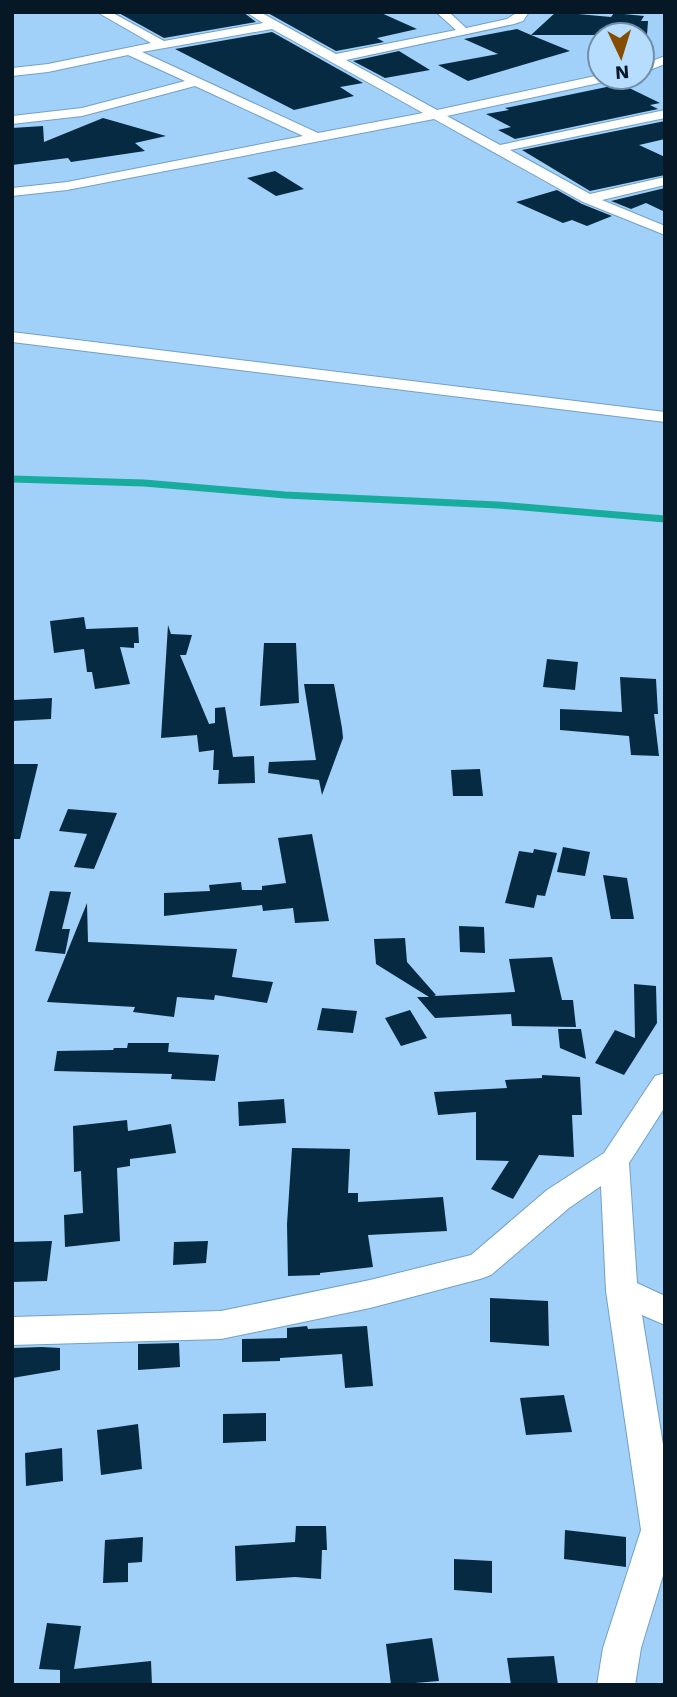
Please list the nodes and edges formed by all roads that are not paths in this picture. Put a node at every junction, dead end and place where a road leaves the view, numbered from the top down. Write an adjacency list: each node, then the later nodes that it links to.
1 (102, 12): 7 (street)
2 (251, 12): 5 (street)
3 (441, 12): 6 (street)
4 (524, 12): 6 (street)
5 (273, 25): 7 (street); 9 (street)
6 (463, 31): 9 (street)
7 (163, 45): 8 (street)
8 (129, 51): 10 (street); 11 (street)
9 (336, 58): 13 (street)
10 (12, 72)
11 (196, 82): 15 (street); 16 (street)
12 (586, 82): 13 (street)
13 (437, 114): 16 (street); 17 (street)
14 (665, 114): 17 (street)
15 (12, 120)
16 (316, 137): 19 (street)
17 (498, 149): 20 (street)
18 (665, 181): 20 (street)
19 (12, 192)
20 (589, 199): 21 (street)
21 (665, 231)
22 (12, 337): 23 (street)
23 (665, 417)
24 (665, 1084): 25 (street)
25 (614, 1161): 26 (street); 28 (street)
26 (622, 1291): 27 (street); 29 (street)
27 (665, 1311)
28 (12, 1331)
29 (662, 1534): 30 (street)
30 (616, 1685)

